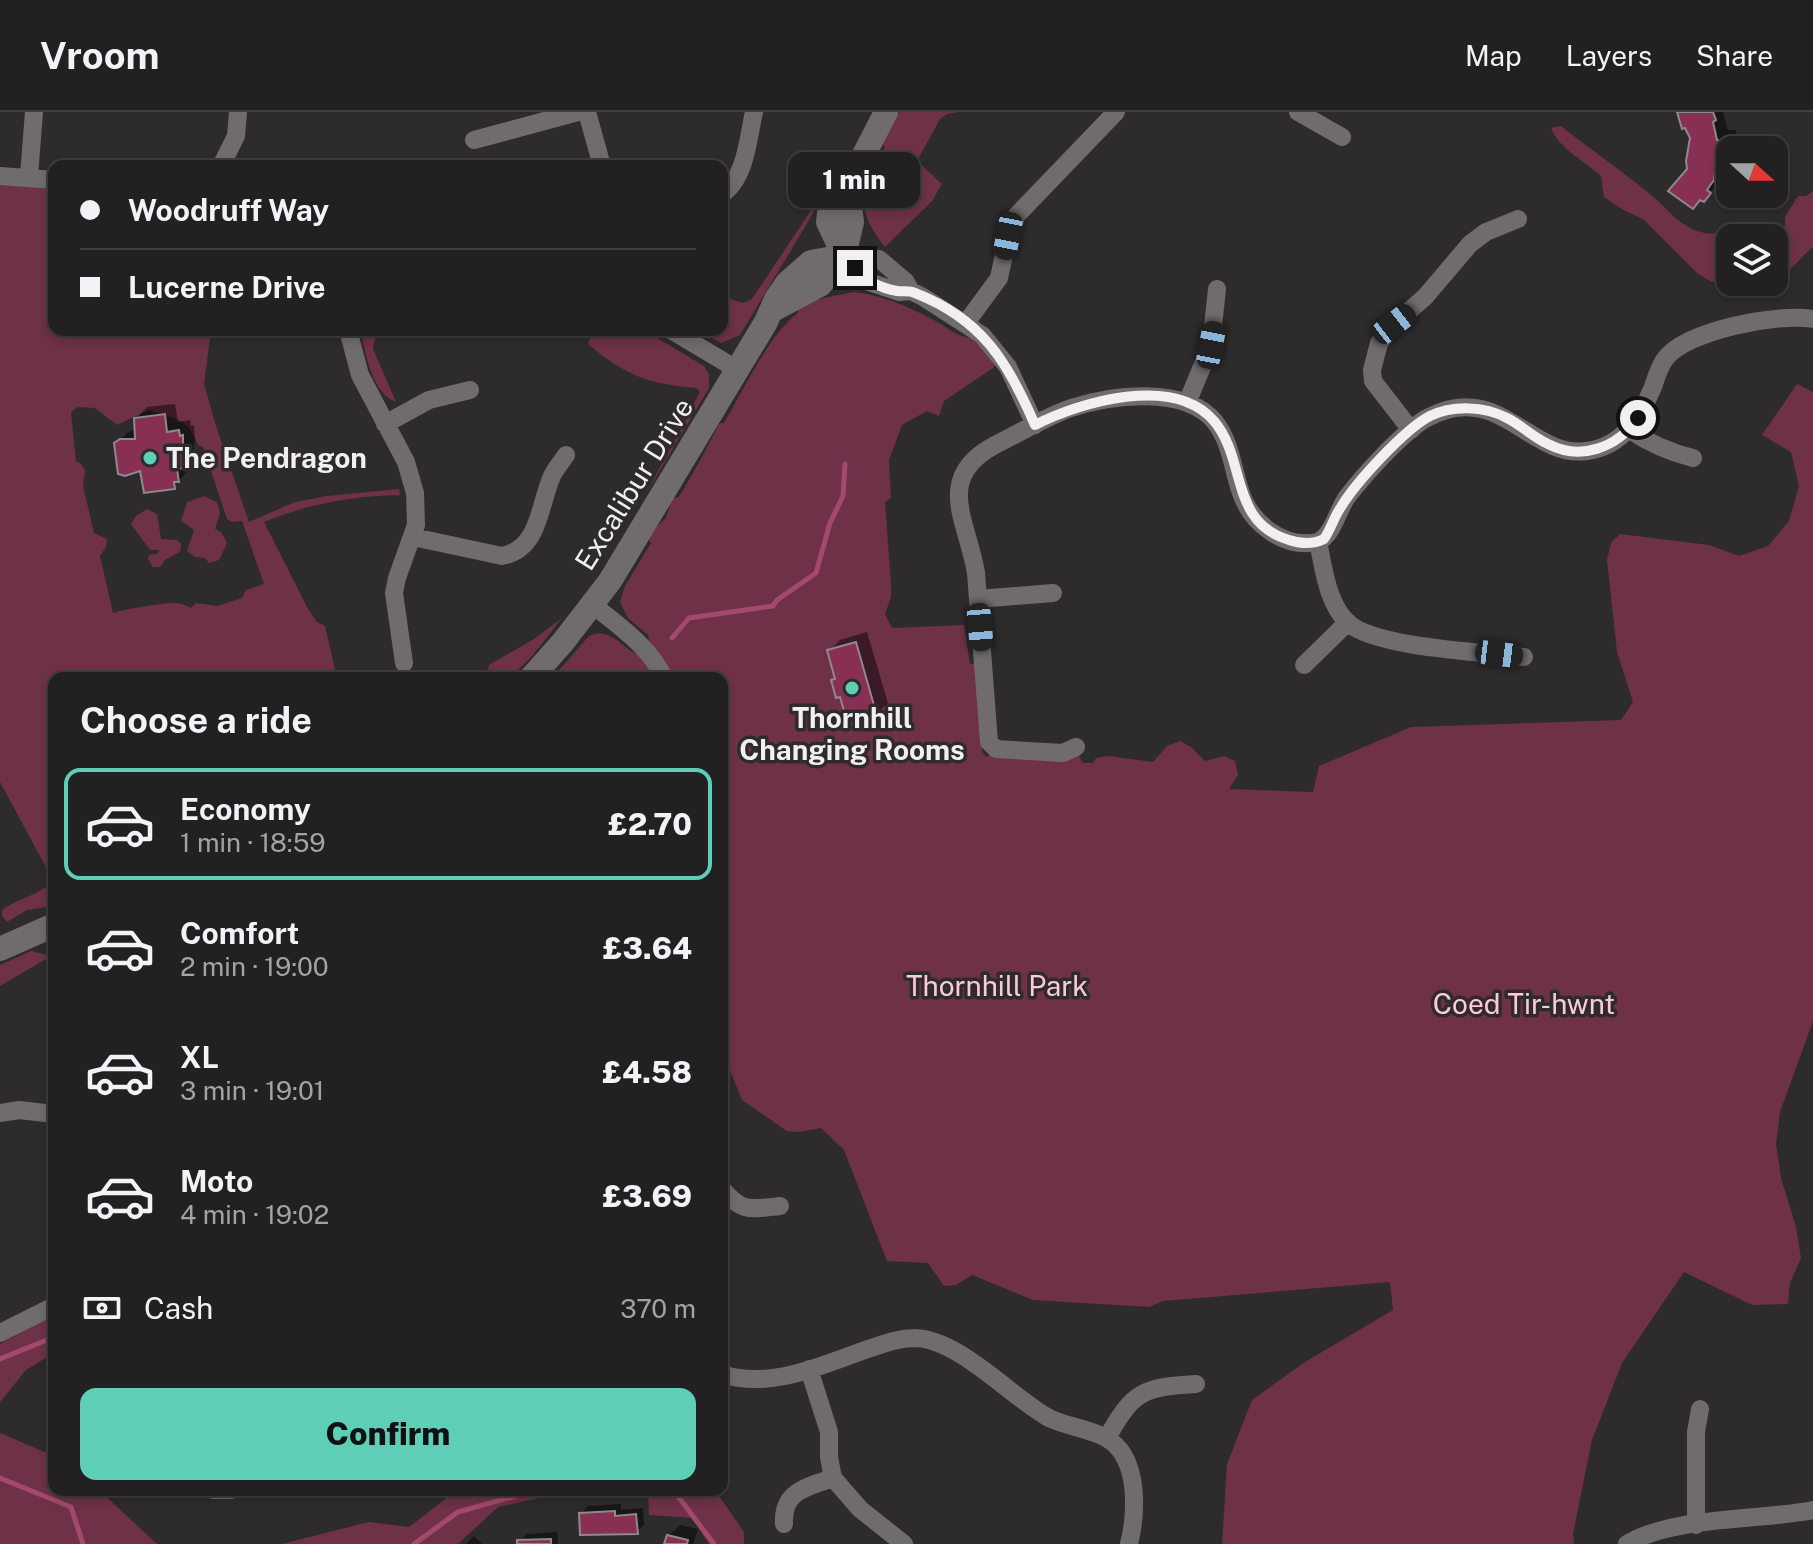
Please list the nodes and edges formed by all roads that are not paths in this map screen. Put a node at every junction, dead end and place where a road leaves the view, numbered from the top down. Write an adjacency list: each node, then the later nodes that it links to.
1 (34, 112): 14 (street)
2 (238, 112): 11 (street)
3 (578, 112): 10 (street)
4 (587, 112): 12 (street)
5 (754, 112): 16 (street)
6 (886, 112): 18 (street)
7 (1116, 112): 21 (street)
8 (1298, 112): 9 (street)
9 (1342, 137)
10 (474, 140)
11 (224, 160)
12 (600, 160)
13 (0, 176): 14 (street)
14 (29, 176): 15 (street)
15 (48, 179)
16 (728, 190)
17 (1518, 219): 29 (street)
18 (844, 256): 21 (street); 24 (street, Excalibur Drive)
19 (1217, 289): 26 (street)
20 (1813, 319): 30 (street)
21 (966, 323): 28 (street)
22 (350, 336): 27 (street)
23 (681, 336): 24 (street)
24 (738, 370): 37 (street, Excalibur Drive)
25 (470, 390): 27 (street)
26 (1187, 403): 28 (street); 34 (street)
27 (385, 424): 33 (street)
28 (1035, 425): 36 (street)
29 (1411, 430): 30 (street); 34 (street)
30 (1630, 430): 32 (street)
31 (566, 455): 33 (street)
32 (1693, 458)
33 (413, 537): 40 (street)
34 (1318, 542): 38 (street)
35 (1053, 593): 36 (street)
36 (978, 599): 44 (street)
37 (593, 605): 42 (street, Excalibur Drive); 43 (street)
38 (1348, 622): 39 (street); 41 (street)
39 (1524, 657)
40 (404, 663)
41 (1304, 665)
42 (536, 672)
43 (661, 672)
44 (1076, 747)
45 (48, 929): 46 (street)
46 (0, 949)
47 (0, 1113): 48 (street)
48 (48, 1113)
49 (728, 1197): 50 (street)
50 (780, 1206)
51 (48, 1309): 52 (street)
52 (0, 1333)
53 (809, 1369): 54 (street); 57 (street); 58 (street)
54 (728, 1376)
55 (1196, 1384): 57 (street)
56 (1700, 1409): 61 (street)
57 (1107, 1438): 63 (street)
58 (833, 1478): 60 (street); 62 (street)
59 (1813, 1510): 61 (street)
60 (784, 1524)
61 (1696, 1525): 64 (street)
62 (904, 1544)
63 (1129, 1544)
64 (1627, 1544)

